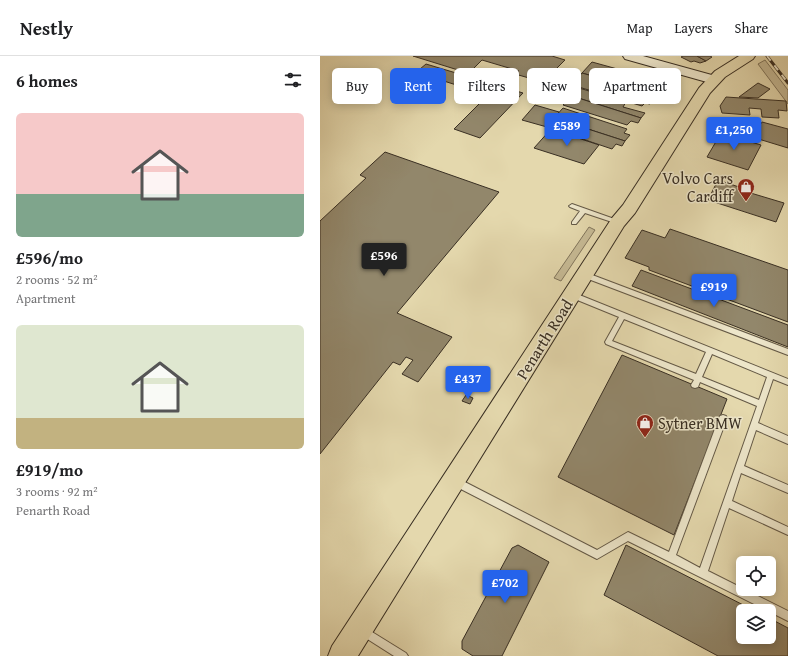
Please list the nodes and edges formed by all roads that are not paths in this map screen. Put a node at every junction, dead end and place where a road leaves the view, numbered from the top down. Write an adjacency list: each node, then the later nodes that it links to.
1 (629, 56): 3 (street)
2 (748, 56): 3 (main road, Penarth Road)
3 (714, 80): 7 (main road, Penarth Road)
4 (572, 206): 5 (lane)
5 (584, 210): 6 (lane); 7 (lane)
6 (574, 222)
7 (618, 222): 8 (main road, Penarth Road)
8 (585, 275): 9 (main road, Penarth Road); 12 (lane)
9 (572, 295): 10 (lane); 22 (main road, Penarth Road)
10 (623, 315): 11 (lane); 14 (lane)
11 (710, 350): 13 (lane); 14 (lane)
12 (788, 352)
13 (771, 375): 15 (lane); 17 (lane)
14 (698, 378): 16 (lane); 17 (lane)
15 (788, 382)
16 (694, 385)
17 (761, 404): 19 (lane)
18 (723, 418): 26 (lane)
19 (754, 425): 20 (lane); 21 (lane)
20 (788, 440)
21 (739, 468): 23 (lane); 24 (lane)
22 (454, 481): 26 (lane); 29 (main road, Penarth Road)
23 (788, 489)
24 (727, 504): 25 (lane); 27 (lane)
25 (788, 532)
26 (671, 557): 27 (lane)
27 (703, 573): 28 (lane)
28 (788, 616)
29 (359, 629): 30 (main road, Penarth Road); 31 (lane)
30 (342, 656)
31 (402, 656)

